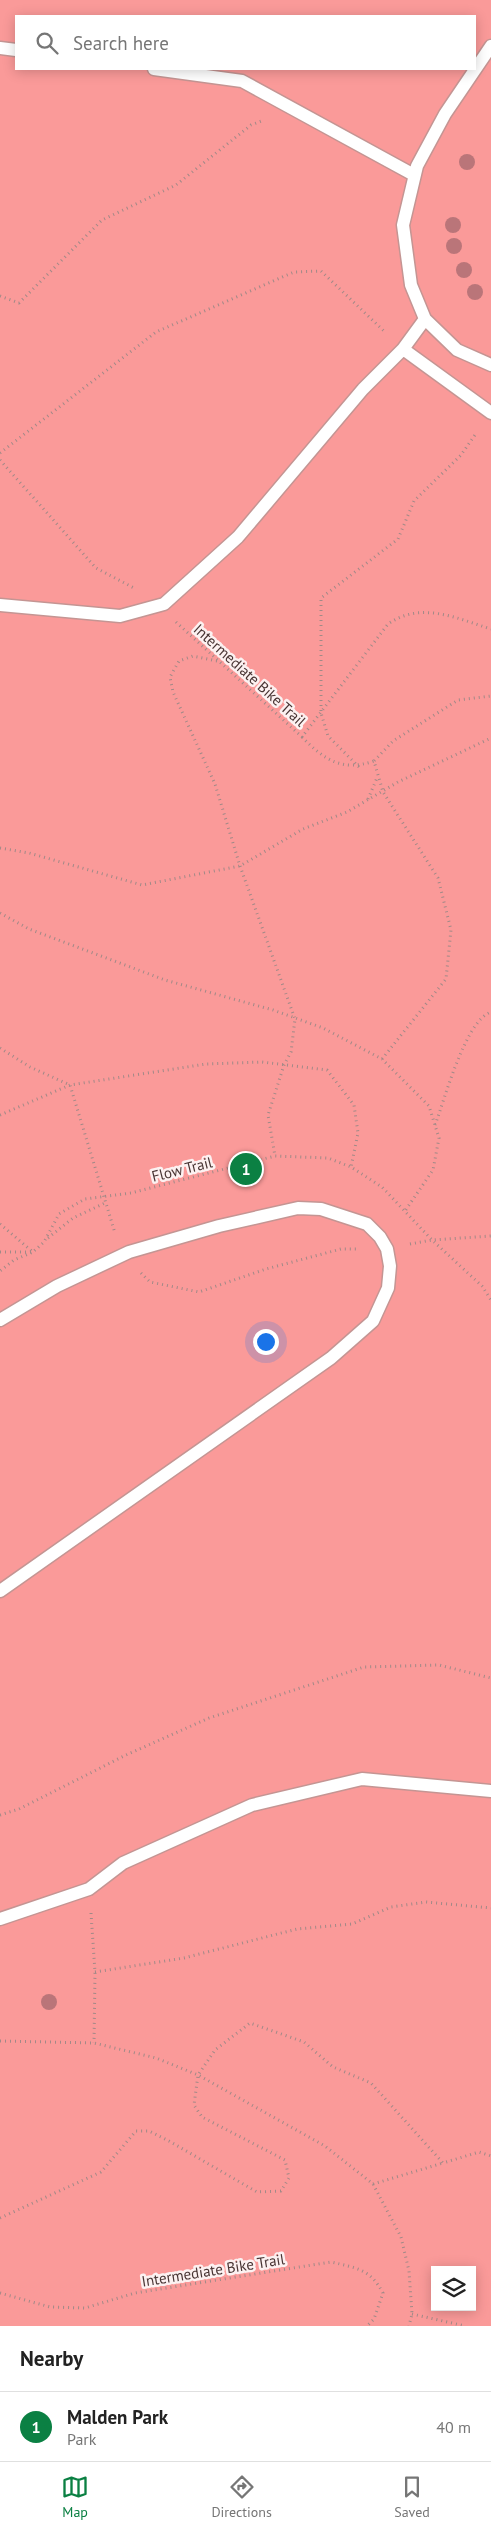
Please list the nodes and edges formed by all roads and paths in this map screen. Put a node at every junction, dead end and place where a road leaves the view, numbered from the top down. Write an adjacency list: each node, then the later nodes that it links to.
1 (491, 46): 4 (lane)
2 (0, 48): 3 (lane)
3 (15, 50)
4 (476, 69)
5 (161, 70): 7 (lane)
6 (475, 70): 8 (lane)
7 (294, 110): 8 (lane); 9 (path)
8 (414, 175): 10 (lane)
9 (0, 296)
10 (425, 319): 11 (lane); 12 (lane)
11 (403, 348): 13 (lane); 14 (path); 17 (lane)
12 (491, 365)
13 (491, 413): 21 (path)
14 (0, 453)
15 (0, 460): 17 (path, Intermediate Bike Trail)
16 (0, 605): 17 (lane)
17 (158, 606): 19 (path, Intermediate Bike Trail)
18 (491, 629): 21 (path, Intermediate Bike Trail)
19 (218, 661): 22 (path, Intermediate Bike Trail); 30 (path)
20 (491, 696): 24 (path)
21 (321, 713): 22 (path, Intermediate Bike Trail); 25 (path)
22 (302, 737): 25 (path)
23 (491, 738): 27 (path)
24 (374, 761): 25 (path); 26 (path)
25 (358, 767)
26 (378, 777): 27 (path); 28 (path)
27 (383, 792): 28 (path); 35 (path)
28 (367, 801): 30 (path)
29 (0, 848): 30 (path)
30 (240, 866): 33 (path)
31 (0, 913): 33 (path)
32 (491, 1012): 39 (path)
33 (295, 1019): 35 (path); 36 (path)
34 (0, 1048): 37 (path)
35 (382, 1060): 39 (path)
36 (284, 1065): 37 (path); 40 (path); 41 (path)
37 (70, 1085): 38 (path); 42 (path)
38 (0, 1115)
39 (435, 1126): 44 (path)
40 (275, 1156): 41 (path, Flow Trail); 42 (path, Flow Trail)
41 (352, 1167): 44 (path, Flow Trail)
42 (103, 1196): 43 (path); 47 (path, Flow Trail)
43 (105, 1203): 47 (path); 52 (path)
44 (405, 1211): 48 (path, Flow Trail)
45 (0, 1224): 51 (path)
46 (491, 1236): 48 (path)
47 (46, 1240): 51 (path, Flow Trail)
48 (432, 1240): 54 (path, Flow Trail)
49 (387, 1249): 52 (path); 52 (lane); 56 (lane)
50 (0, 1252): 51 (path)
51 (33, 1252): 53 (path, Flow Trail)
52 (123, 1255): 55 (lane)
53 (0, 1271)
54 (491, 1300)
55 (0, 1320)
56 (0, 1591)
57 (491, 1678): 59 (path)
58 (491, 1791): 60 (lane)
59 (0, 1815)
60 (89, 1889): 62 (lane); 63 (path)
61 (491, 1908): 63 (path)
62 (0, 1919)
63 (95, 1972): 65 (path)
64 (0, 2041): 65 (path)
65 (94, 2042): 66 (path)
66 (198, 2076): 68 (path); 69 (path); 70 (path)
67 (491, 2156): 68 (path)
68 (443, 2163): 69 (path)
69 (374, 2184): 72 (path)
70 (0, 2218)
71 (0, 2293): 73 (path, Intermediate Bike Trail)
72 (412, 2314): 74 (path); 75 (path)
73 (367, 2326)
74 (409, 2326)
75 (465, 2326)

